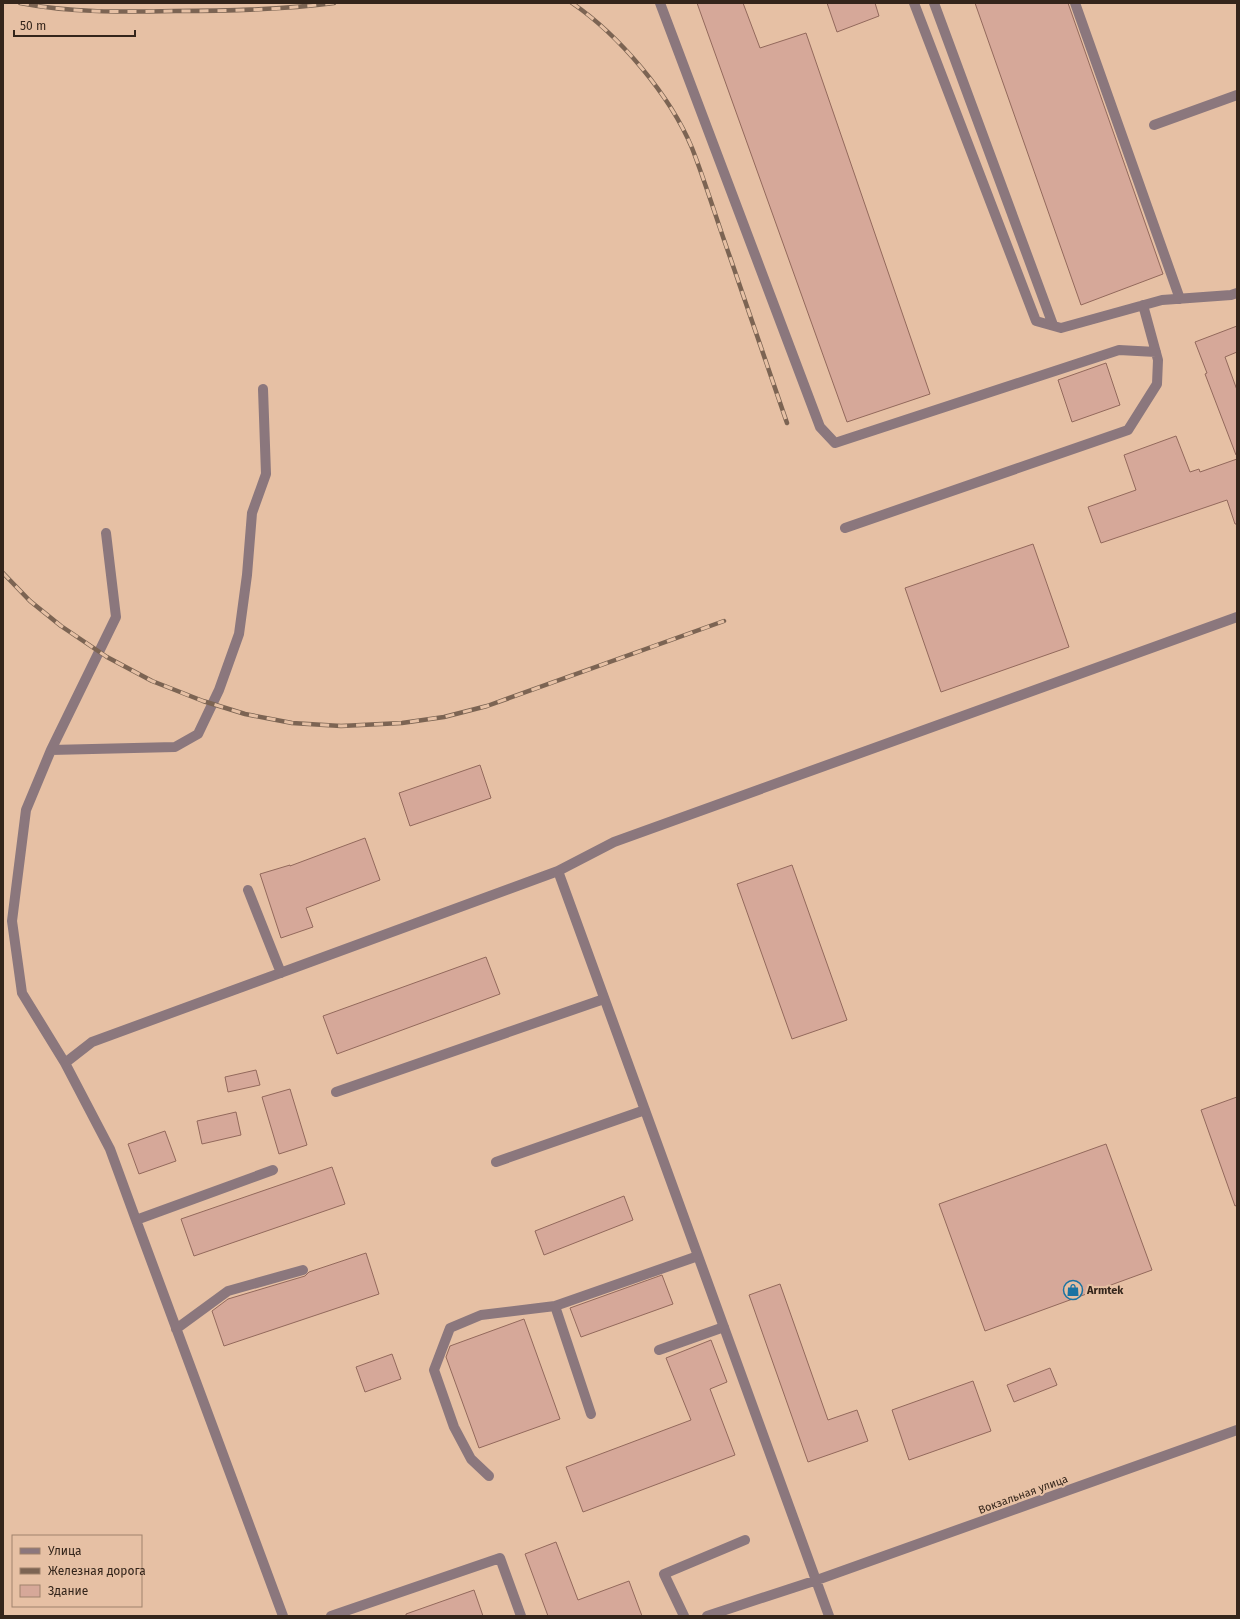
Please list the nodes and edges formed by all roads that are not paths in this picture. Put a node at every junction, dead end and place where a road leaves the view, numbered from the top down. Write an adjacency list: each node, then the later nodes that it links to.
1 (660, 3): 11 (street)
2 (914, 3): 10 (street)
3 (934, 3): 10 (street)
4 (1075, 3): 8 (street)
5 (1237, 95): 6 (street)
6 (1154, 124)
7 (1237, 293): 8 (street)
8 (1180, 299): 9 (street)
9 (1143, 305): 10 (street); 11 (street)
10 (1053, 325)
11 (1156, 352): 13 (street)
12 (263, 389): 16 (street)
13 (845, 528)
14 (106, 533): 16 (street)
15 (1237, 617): 17 (street)
16 (51, 750): 21 (street)
17 (558, 871): 19 (street); 20 (street)
18 (248, 890): 19 (street)
19 (281, 973): 21 (street)
20 (604, 1000): 22 (street); 23 (street)
21 (65, 1063): 26 (street)
22 (336, 1092)
23 (645, 1110): 24 (street); 27 (street)
24 (496, 1162)
25 (273, 1170): 26 (street)
26 (136, 1220): 31 (street)
27 (698, 1256): 29 (street); 30 (street)
28 (303, 1270): 31 (street)
29 (555, 1306): 33 (street); 35 (street)
30 (724, 1327): 32 (street); 37 (street)
31 (176, 1329): 38 (street)
32 (659, 1350)
33 (591, 1414)
34 (1237, 1430): 37 (street, Вокзальная улица)
35 (489, 1476)
36 (745, 1540): 41 (street)
37 (817, 1580): 42 (street, Вокзальная улица); 43 (street)
38 (283, 1616)
39 (331, 1616): 40 (street)
40 (521, 1616)
41 (684, 1616)
42 (708, 1616)
43 (829, 1616)

